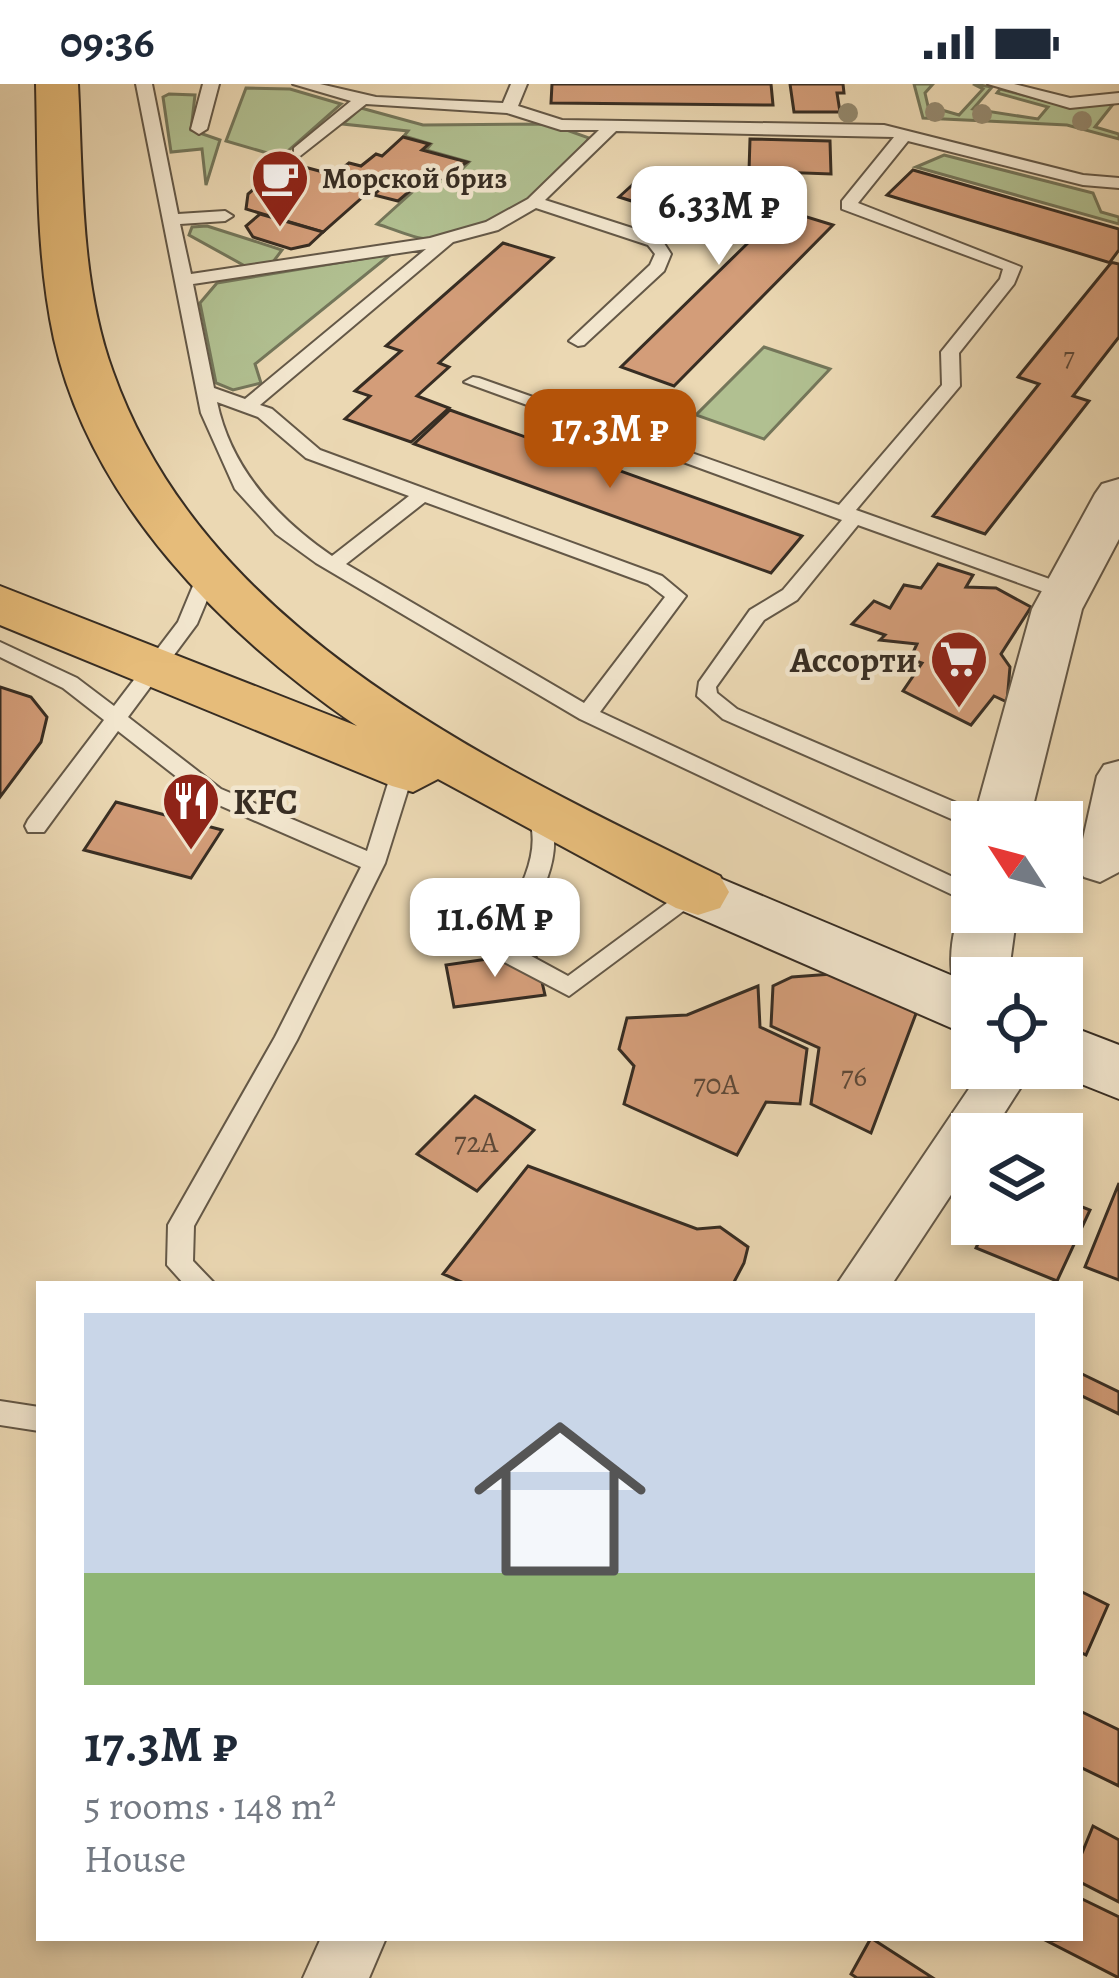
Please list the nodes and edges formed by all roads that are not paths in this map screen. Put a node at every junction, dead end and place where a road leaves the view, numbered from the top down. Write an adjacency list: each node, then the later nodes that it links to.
1 (57, 84): 28 (highway)
2 (144, 84): 17 (lane)
3 (212, 84): 11 (lane)
4 (302, 84): 8 (lane)
5 (520, 84): 9 (lane)
6 (996, 84): 7 (lane)
7 (1119, 98)
8 (363, 99): 9 (lane); 13 (lane)
9 (509, 108): 10 (lane)
10 (611, 126): 12 (lane); 15 (lane)
11 (199, 129)
12 (904, 134): 14 (lane); 26 (lane)
13 (300, 151)
14 (1119, 184)
15 (534, 202): 18 (lane); 20 (lane)
16 (225, 216): 17 (lane)
17 (170, 220): 19 (lane)
18 (451, 237): 19 (lane); 23 (lane)
19 (182, 280): 22 (lane)
20 (578, 341)
21 (473, 382): 26 (lane)
22 (206, 392): 23 (lane); 27 (lane)
23 (248, 406): 24 (lane)
24 (423, 494): 27 (lane); 33 (lane)
25 (1119, 494): 29 (street)
26 (850, 514): 29 (lane); 38 (lane)
27 (333, 565): 33 (lane)
28 (211, 569): 32 (lane); 39 (highway)
29 (1065, 592): 37 (street)
30 (0, 604): 32 (highway)
31 (0, 649): 34 (lane)
32 (156, 666): 34 (lane); 35 (highway)
33 (587, 714): 43 (lane)
34 (117, 718): 40 (lane); 41 (lane)
35 (404, 767): 39 (highway); 41 (lane)
36 (1119, 776): 42 (street)
37 (1006, 801)
38 (951, 810)
39 (541, 819): 44 (highway); 44 (lane)
40 (36, 826)
41 (374, 863): 49 (lane)
42 (1100, 866)
43 (951, 886)
44 (698, 892): 45 (main road)
45 (951, 1003)
46 (1083, 1057): 47 (main road)
47 (1119, 1072)
48 (995, 1089): 50 (street)
49 (199, 1281)
50 (865, 1281)
51 (0, 1413): 52 (lane)
52 (36, 1419)
53 (353, 1941): 54 (street)
54 (336, 1978)

